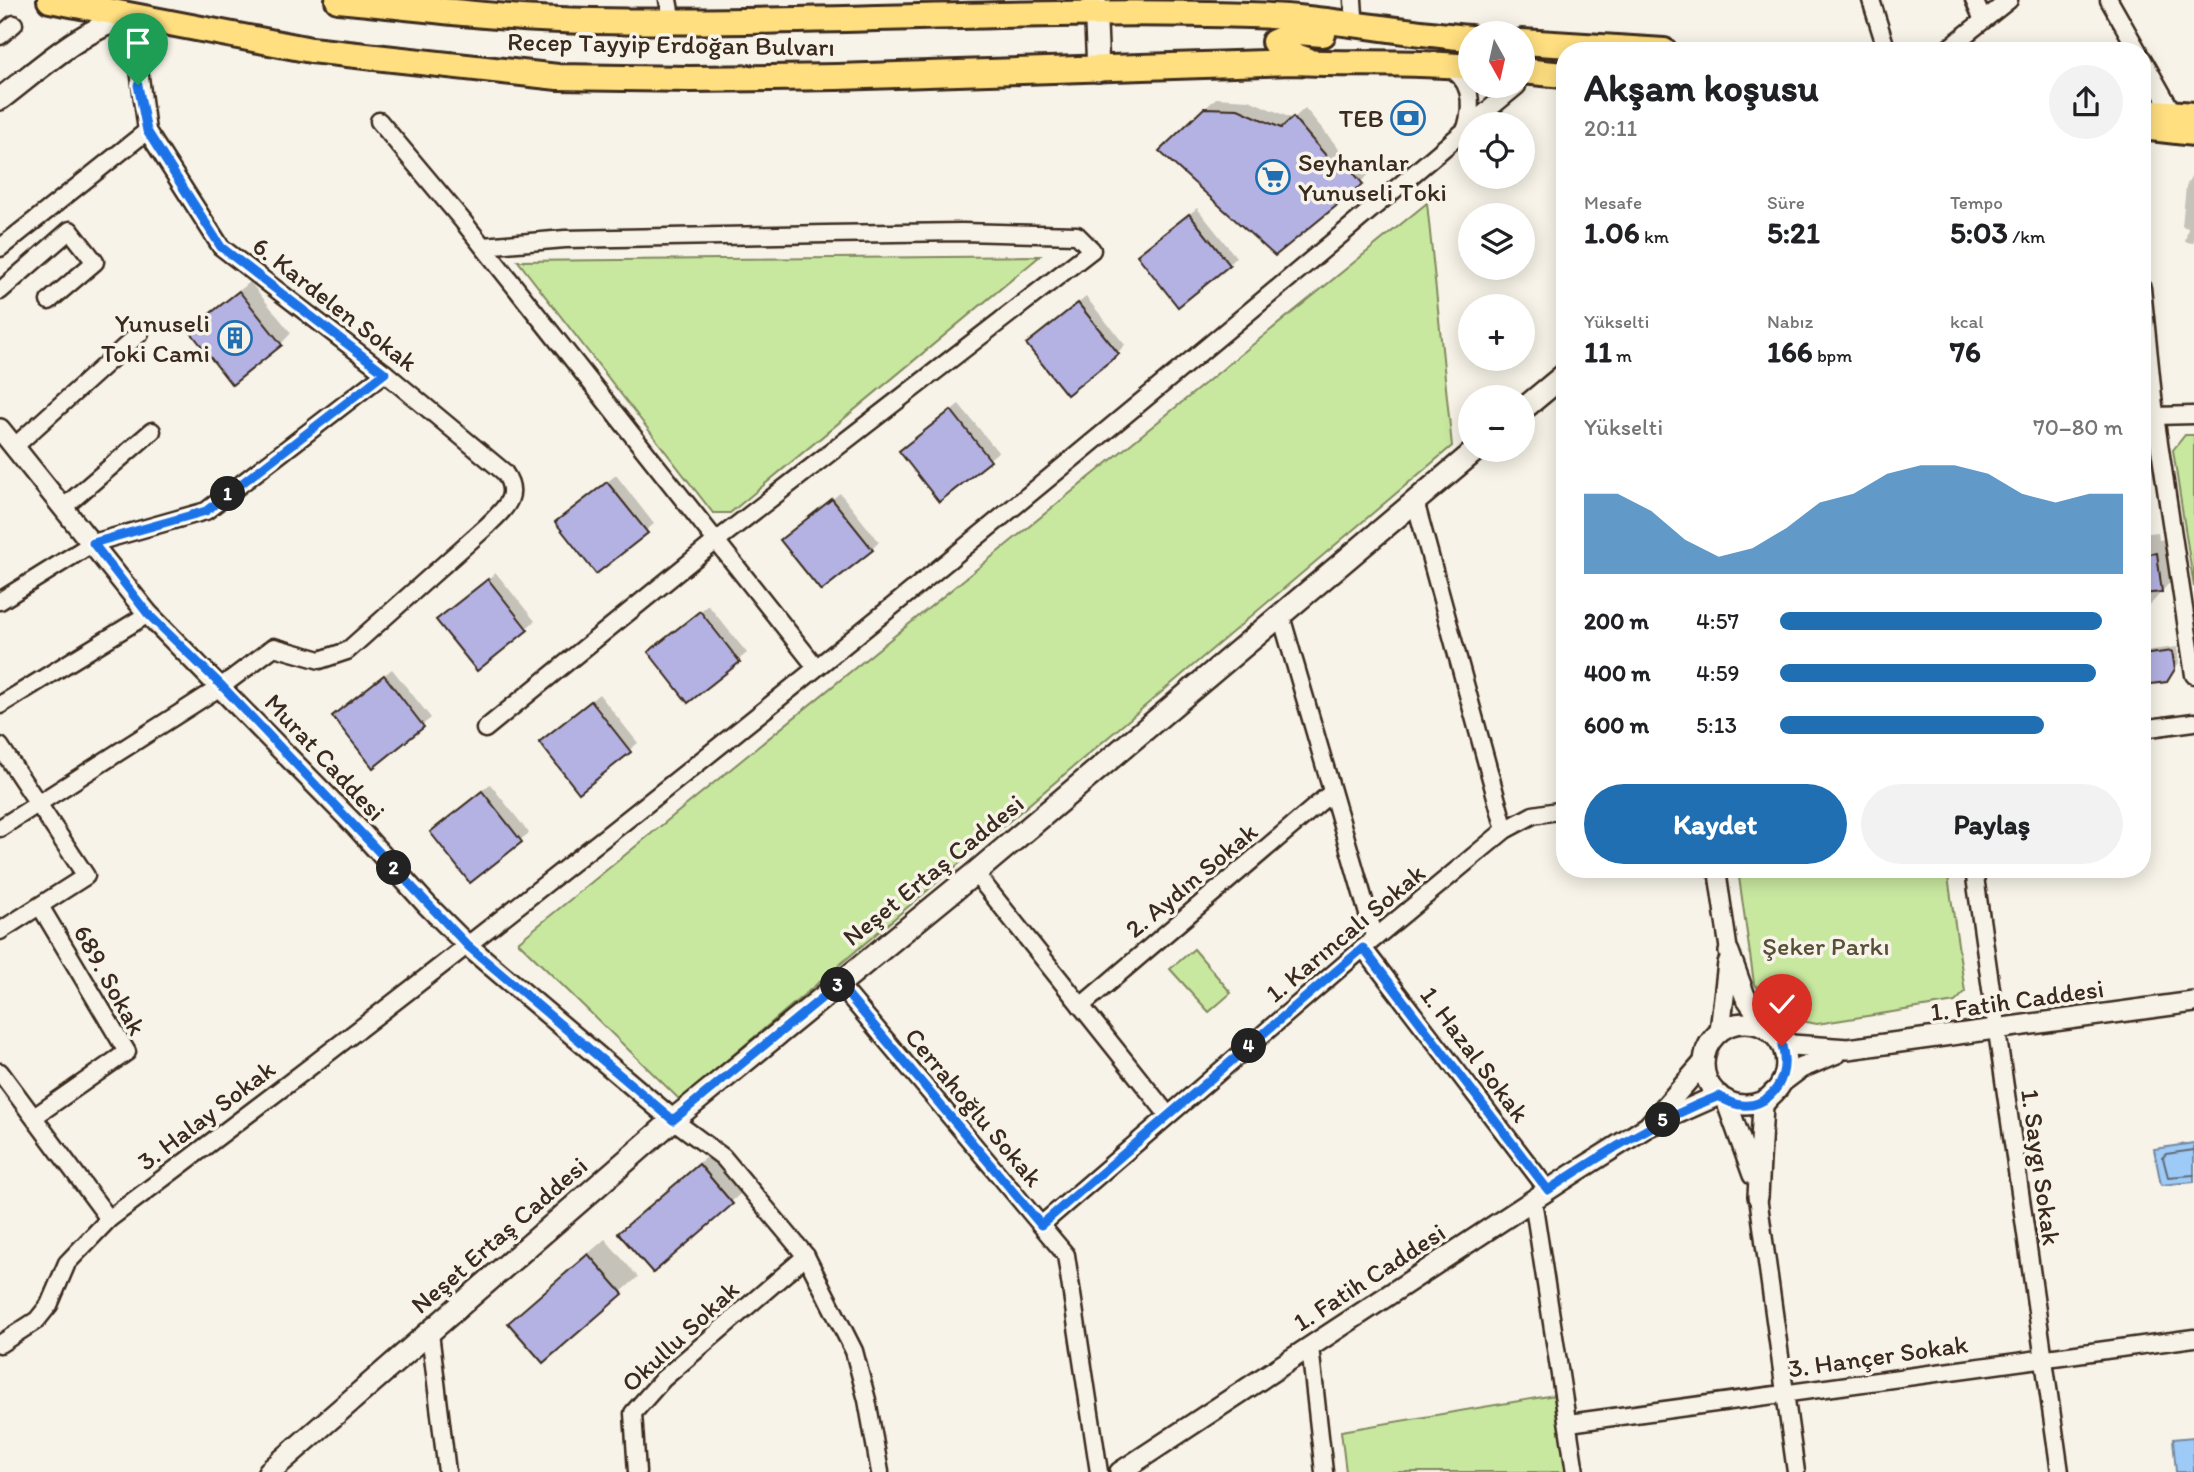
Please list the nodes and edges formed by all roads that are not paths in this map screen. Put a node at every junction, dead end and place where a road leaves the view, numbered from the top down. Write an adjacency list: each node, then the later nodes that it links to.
1 (50, 0): 10 (main road, Recep Tayyip Erdoğan Bulvarı)
2 (1160, 0): 11 (main road)
3 (1871, 0): 17 (street)
4 (1974, 0): 12 (street)
5 (2009, 0): 12 (street)
6 (2109, 0): 19 (street)
7 (351, 1): 9 (main road, Recep Tayyip Erdoğan Bulvarı)
8 (1095, 7): 9 (main road, Recep Tayyip Erdoğan Bulvarı); 11 (main road, Recep Tayyip Erdoğan Bulvarı); 26 (main road)
9 (670, 11)
10 (132, 15): 26 (main road, Recep Tayyip Erdoğan Bulvarı); 30 (main road); 37 (street, 6. Kardelen Sokak)
11 (1201, 15): 14 (main road, Recep Tayyip Erdoğan Bulvarı)
12 (1983, 20): 18 (street)
13 (14, 24): 15 (street)
14 (1432, 34): 16 (main road); 22 (main road)
15 (0, 36)
16 (1458, 37)
17 (1884, 42)
18 (1956, 42)
19 (2133, 42)
20 (1535, 43): 21 (main road)
21 (1556, 44)
22 (1310, 63): 23 (main road, Recep Tayyip Erdoğan Bulvarı); 26 (main road, Recep Tayyip Erdoğan Bulvarı)
23 (1442, 64): 24 (main road, Recep Tayyip Erdoğan Bulvarı); 31 (street)
24 (1458, 66)
25 (2151, 70): 34 (street)
26 (1098, 71)
27 (1556, 76): 28 (main road)
28 (1535, 77)
29 (1501, 98): 32 (street, 3. Halay Sokak)
30 (0, 99)
31 (1471, 112)
32 (1485, 112)
33 (2151, 112): 34 (main road)
34 (2184, 114)
35 (379, 121): 42 (street)
36 (2151, 128): 38 (main road)
37 (147, 131): 40 (street); 47 (street, 6. Kardelen Sokak)
38 (2194, 133)
39 (1458, 135): 64 (street, 3. Halay Sokak)
40 (52, 207): 41 (street); 43 (street)
41 (70, 230): 44 (street); 45 (street)
42 (483, 246): 59 (street); 59 (street)
43 (0, 248)
44 (0, 291)
45 (49, 301)
46 (139, 333): 55 (street)
47 (385, 373): 60 (street); 66 (street, 6. Kardelen Sokak)
48 (2151, 377): 52 (street)
49 (1556, 382): 50 (main road)
50 (1535, 399)
51 (2194, 415): 52 (street)
52 (2155, 416): 65 (street)
53 (0, 429): 55 (street, Murat Caddesi)
54 (152, 431): 58 (street)
55 (14, 447): 58 (street, Murat Caddesi)
56 (1462, 462): 57 (main road, Neşet Ertaş Caddesi)
57 (1415, 501): 63 (main road, Neşet Ertaş Caddesi); 76 (street)
58 (64, 507): 60 (street, Murat Caddesi)
59 (716, 541): 64 (street); 70 (street)
60 (93, 543): 61 (street); 62 (street, Murat Caddesi)
61 (1, 598)
62 (148, 614): 66 (street, Murat Caddesi); 67 (street)
63 (1281, 616): 72 (street); 77 (main road, Neşet Ertaş Caddesi)
64 (816, 667): 83 (street, 3. Halay Sokak)
65 (2194, 675)
66 (222, 686): 73 (street); 83 (street, Murat Caddesi)
67 (0, 705)
68 (2194, 722): 69 (street)
69 (2151, 728)
70 (485, 729)
71 (0, 746): 73 (street)
72 (1332, 792): 82 (street); 87 (street, 2. Aydın Sokak)
73 (38, 805): 75 (street); 80 (street)
74 (1556, 811): 76 (street, 1. Karıncalı Sokak)
75 (0, 828)
76 (1505, 830): 82 (street, 1. Karıncalı Sokak)
77 (975, 873): 85 (main road, Neşet Ertaş Caddesi); 87 (street)
78 (1718, 878): 84 (street)
79 (1975, 878): 88 (street, 1. Saygı Sokak)
80 (40, 906): 81 (street); 97 (street, 689. Sokak)
81 (0, 931)
82 (1369, 943): 96 (street, 1. Karıncalı Sokak); 100 (street, 1. Hazal Sokak)
83 (468, 946): 98 (street, Murat Caddesi); 102 (street, 3. Halay Sokak)
84 (1729, 952): 89 (street); 90 (street)
85 (839, 984): 98 (main road, Neşet Ertaş Caddesi); 103 (street, Cerrahoğlu Sokak)
86 (2194, 1002): 88 (street, 1. Fatih Caddesi)
87 (1081, 1006): 96 (street)
88 (1997, 1029): 91 (street, 1. Fatih Caddesi); 109 (street, 1. Saygı Sokak)
89 (1720, 1031): 90 (street); 92 (street)
90 (1772, 1033): 91 (street); 94 (street)
91 (1848, 1049): 94 (street)
92 (1704, 1062): 95 (street); 99 (street)
93 (0, 1072): 97 (street)
94 (1777, 1088): 95 (street); 101 (street)
95 (1722, 1098): 99 (street); 101 (street)
96 (1168, 1115): 103 (street, 1. Karıncalı Sokak)
97 (34, 1117): 102 (street)
98 (673, 1120): 104 (street); 105 (main road, Neşet Ertaş Caddesi)
99 (1647, 1127): 100 (street, 1. Fatih Caddesi)
100 (1541, 1195): 108 (street, 1. Fatih Caddesi); 111 (street)
101 (1758, 1196): 110 (street)
102 (109, 1219): 107 (street, 3. Halay Sokak)
103 (1041, 1225): 116 (street, Cerrahoğlu Sokak)
104 (806, 1256): 114 (street, Okullu Sokak); 115 (street)
105 (430, 1333): 112 (main road, Neşet Ertaş Caddesi); 113 (street)
106 (2194, 1338): 109 (street, 3. Hançer Sokak)
107 (0, 1344)
108 (1310, 1348): 117 (street, 1. Fatih Caddesi); 118 (street)
109 (2044, 1358): 110 (street, 3. Hançer Sokak); 121 (street, 1. Saygı Sokak)
110 (1786, 1393): 111 (street, 3. Hançer Sokak); 120 (street)
111 (1569, 1423): 119 (street)
112 (269, 1472)
113 (447, 1472)
114 (637, 1472)
115 (880, 1472)
116 (1099, 1472)
117 (1120, 1472)
118 (1324, 1472)
119 (1575, 1472)
120 (1796, 1472)
121 (2060, 1472)

